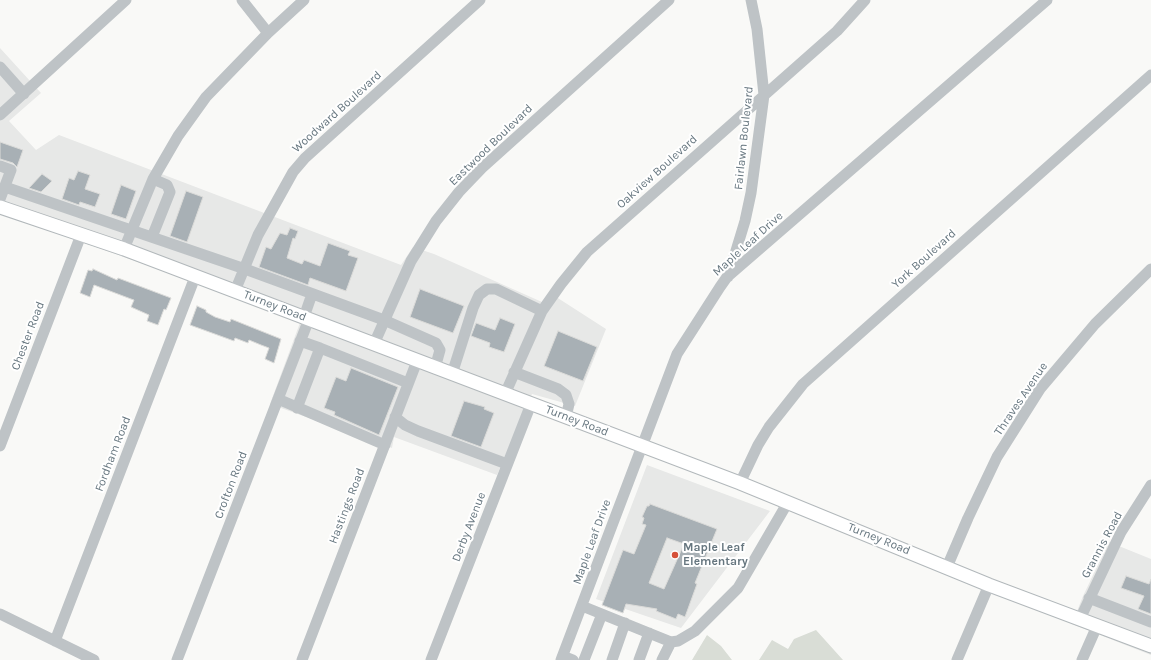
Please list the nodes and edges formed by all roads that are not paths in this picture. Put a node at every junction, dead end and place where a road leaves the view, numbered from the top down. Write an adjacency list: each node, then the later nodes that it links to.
1 (126, 0): 12 (street)
2 (242, 0): 9 (street)
3 (304, 0): 9 (street)
4 (480, 0): 24 (street, Woodward Boulevard)
5 (669, 0): 32 (street, Eastwood Boulevard)
6 (751, 0): 13 (street, Fairlawn Boulevard)
7 (865, 0): 13 (street, Oakview Boulevard)
8 (1047, 0): 27 (street, Maple Leaf Drive)
9 (268, 33): 16 (street)
10 (0, 67): 12 (street)
11 (1151, 75): 51 (street, York Boulevard)
12 (24, 94): 14 (street)
13 (764, 95): 27 (street, Fairlawn Boulevard); 30 (street, Oakview Boulevard)
14 (1, 111)
15 (0, 166): 17 (street)
16 (153, 179): 20 (street); 22 (street)
17 (3, 185): 18 (street); 20 (street)
18 (0, 199)
19 (0, 207): 21 (main road, Turney Road)
20 (131, 230): 22 (street); 23 (street)
21 (81, 235): 23 (main road, Turney Road); 48 (street, Chester Road)
22 (152, 237): 24 (street)
23 (124, 249): 26 (main road, Turney Road)
24 (245, 269): 28 (street, Woodward Boulevard); 29 (street)
25 (1151, 269): 54 (street, Thraves Avenue)
26 (195, 277): 28 (main road, Turney Road); 65 (street, Fordham Road)
27 (727, 277): 49 (street, Maple Leaf Drive)
28 (235, 291): 31 (main road, Turney Road)
29 (312, 294): 31 (street, Crofton Road); 32 (street)
30 (542, 312): 38 (street, Oakview Boulevard); 39 (street)
31 (306, 318): 33 (street, Crofton Road); 34 (main road, Turney Road)
32 (384, 320): 34 (street, Eastwood Boulevard); 37 (street)
33 (300, 341): 35 (street); 42 (street, Crofton Road)
34 (374, 344): 36 (main road, Turney Road)
35 (320, 348): 40 (street); 44 (street)
36 (417, 361): 37 (main road, Turney Road); 40 (street, Hastings Road)
37 (434, 368): 39 (main road, Turney Road)
38 (514, 372): 41 (street, Oakview Boulevard); 46 (street)
39 (452, 374): 41 (main road, Turney Road)
40 (408, 383): 45 (street, Hastings Road)
41 (505, 394): 43 (main road, Turney Road)
42 (278, 399): 44 (street); 70 (street, Crofton Road)
43 (531, 404): 46 (main road, Turney Road); 50 (street, Derby Avenue)
44 (297, 408): 47 (street)
45 (395, 417): 47 (street, Hastings Road); 50 (street)
46 (566, 417): 49 (main road, Turney Road)
47 (385, 445): 71 (street, Hastings Road)
48 (0, 446)
49 (642, 446): 51 (main road, Turney Road); 57 (street, Maple Leaf Drive)
50 (507, 464): 72 (street, Derby Avenue)
51 (740, 483): 53 (main road, Turney Road)
52 (1151, 485): 56 (street, Grannis Road)
53 (788, 502): 54 (main road, Turney Road); 66 (street)
54 (947, 567): 55 (main road, Turney Road)
55 (989, 585): 60 (main road, Turney Road); 77 (street)
56 (1089, 598): 60 (street, Grannis Road); 61 (street)
57 (582, 606): 59 (street); 68 (street, Maple Leaf Drive)
58 (0, 614): 65 (street)
59 (602, 614): 62 (street); 73 (street)
60 (1080, 619): 63 (main road, Turney Road)
61 (1151, 622)
62 (625, 624): 64 (street); 74 (street)
63 (1097, 626): 67 (main road, Turney Road); 78 (street)
64 (649, 633): 66 (street); 75 (street)
65 (55, 642): 69 (street)
66 (671, 642): 76 (street)
67 (1151, 646)
68 (566, 659)
69 (94, 660)
70 (177, 660)
71 (302, 660)
72 (431, 660)
73 (584, 660)
74 (612, 660)
75 (639, 660)
76 (662, 660)
77 (957, 660)
78 (1082, 660)

